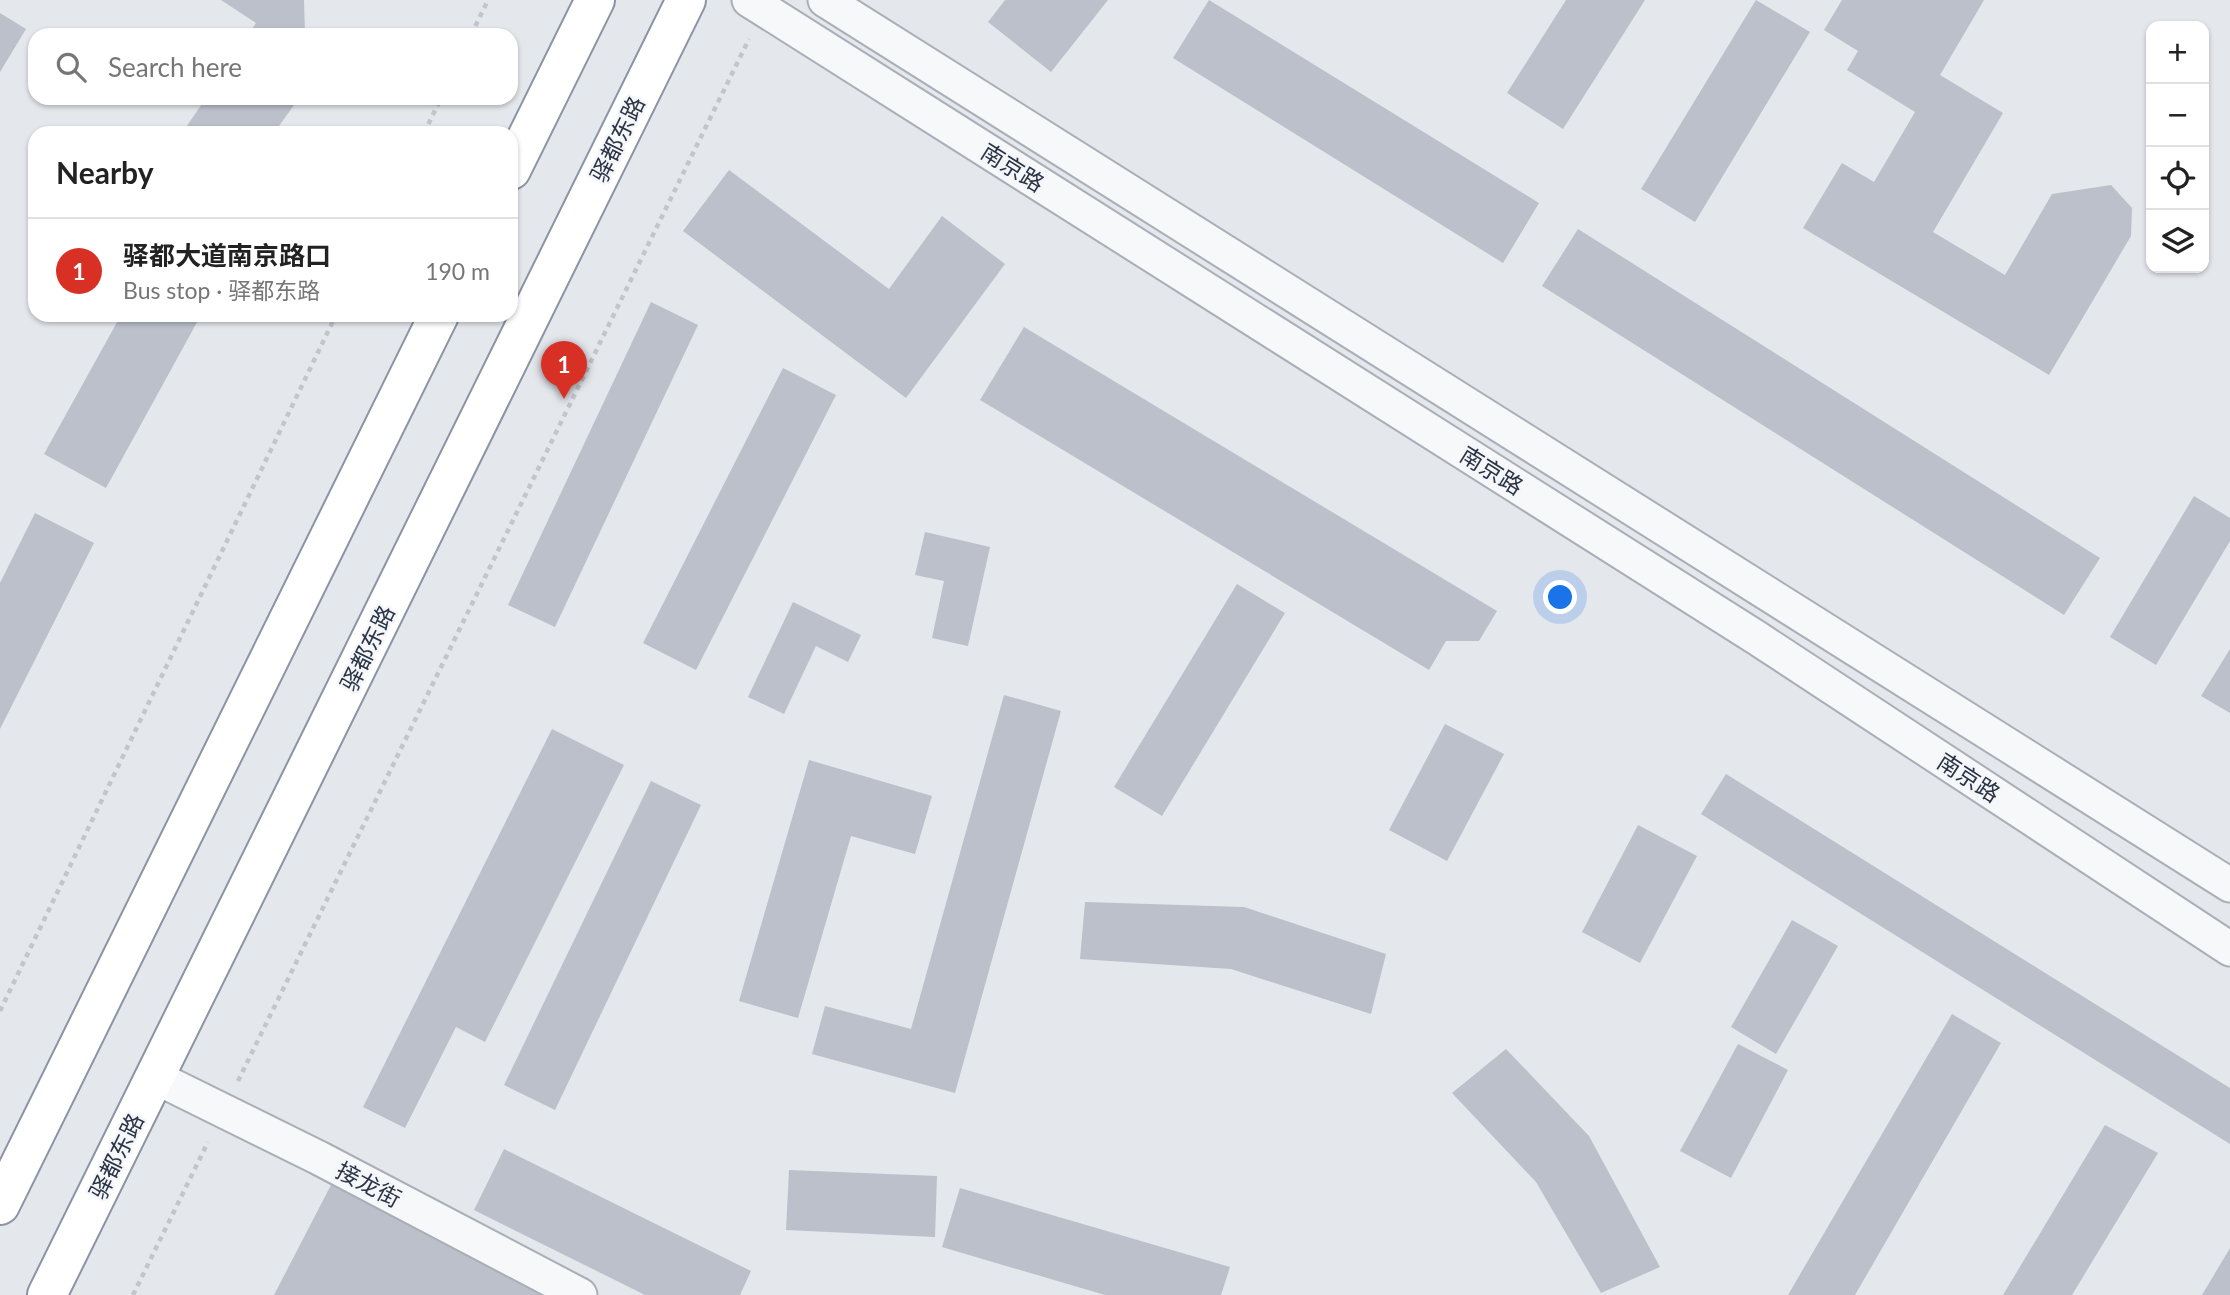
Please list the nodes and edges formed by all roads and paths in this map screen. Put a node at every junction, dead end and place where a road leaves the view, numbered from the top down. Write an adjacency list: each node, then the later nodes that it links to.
1 (488, 0): 6 (path)
2 (595, 0): 9 (highway)
3 (686, 0): 15 (highway, 驿都东路)
4 (825, 0): 12 (street)
5 (756, 5): 13 (street, 南京路); 16 (path)
6 (474, 28)
7 (438, 105): 8 (path)
8 (427, 126)
9 (518, 156)
10 (333, 322): 14 (path)
11 (436, 322): 17 (highway)
12 (2230, 885)
13 (2230, 949)
14 (0, 1011)
15 (155, 1077): 16 (street, 接龙街); 18 (highway, 驿都东路)
16 (224, 1111): 19 (path); 20 (street, 接龙街)
17 (0, 1205)
18 (47, 1295)
19 (133, 1295)
20 (580, 1295)

